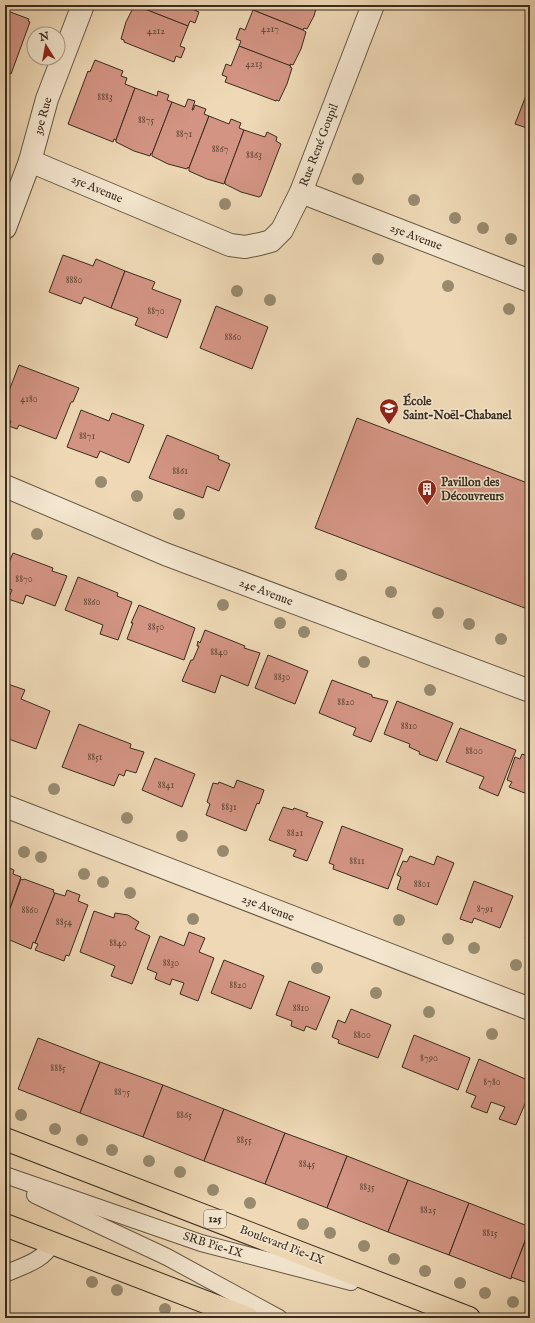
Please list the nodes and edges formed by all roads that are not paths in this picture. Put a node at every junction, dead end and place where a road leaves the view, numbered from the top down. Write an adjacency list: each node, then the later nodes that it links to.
1 (83, 5): 3 (street, 39e Rue)
2 (372, 5): 4 (street, Rue René Goupil)
3 (30, 161): 5 (street, 39e Rue); 6 (street, 25e Avenue)
4 (301, 192): 6 (street, Rue René Goupil); 7 (street, 25e Avenue)
5 (5, 228)
6 (230, 245)
7 (530, 281)
8 (5, 486): 9 (street, 24e Avenue)
9 (530, 691)
10 (5, 806): 11 (street, 23e Avenue)
11 (530, 1009)
12 (5, 1139): 18 (main road, Boulevard Pie-IX / 125)
13 (5, 1175): 18 (lane, SRB Pie-IX)
14 (5, 1180): 20 (lane)
15 (5, 1225): 16 (main road)
16 (52, 1243): 17 (lane); 19 (main road)
17 (5, 1274)
18 (425, 1301): 21 (main road, Boulevard Pie-IX / 125)
19 (247, 1318)
20 (279, 1318)
21 (469, 1318)

